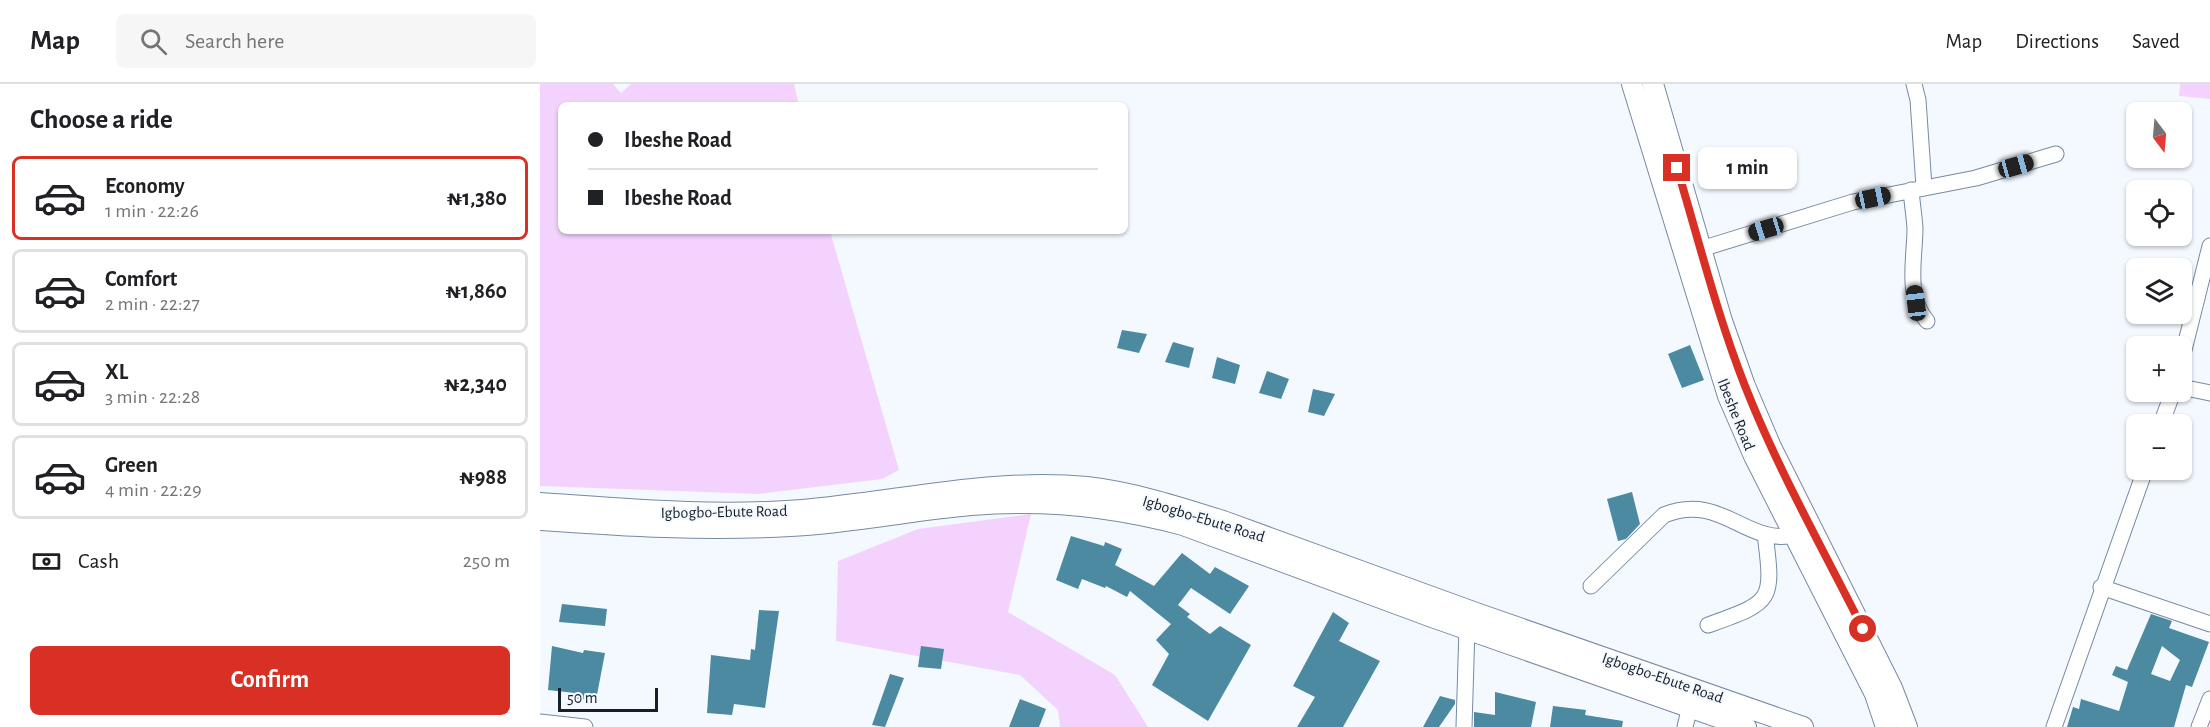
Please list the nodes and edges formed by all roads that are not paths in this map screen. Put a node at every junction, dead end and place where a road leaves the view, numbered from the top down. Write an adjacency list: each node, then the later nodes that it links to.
1 (1632, 84): 16 (main road, Ibeshe Road)
2 (1914, 84): 5 (street)
3 (1656, 85): 7 (main road, Ibeshe Road)
4 (2056, 154): 5 (street)
5 (1918, 188): 7 (street); 8 (street)
6 (2210, 246): 9 (street)
7 (1701, 249): 31 (main road, Ibeshe Road)
8 (1927, 321)
9 (2188, 336)
10 (2192, 389): 11 (street)
11 (2210, 393)
12 (2141, 480): 18 (street)
13 (540, 503): 22 (main road, Igbogbo-Ebute Road)
14 (540, 520): 21 (main road, Igbogbo-Ebute Road)
15 (1765, 534): 16 (street); 17 (street); 20 (street)
16 (1795, 535): 30 (main road, Ibeshe Road)
17 (1591, 586)
18 (2101, 587): 19 (street); 32 (street)
19 (2210, 624)
20 (1708, 625)
21 (1467, 628): 22 (main road, Igbogbo-Ebute Road); 26 (street)
22 (1692, 697): 27 (street); 28 (main road, Igbogbo-Ebute Road); 29 (main road, Igbogbo-Ebute Road)
23 (2210, 699): 33 (street)
24 (540, 722): 25 (street)
25 (585, 727)
26 (1464, 727)
27 (1685, 727)
28 (1746, 727)
29 (1803, 727)
30 (1886, 727)
31 (1907, 727)
32 (2054, 727)
33 (2199, 727)

